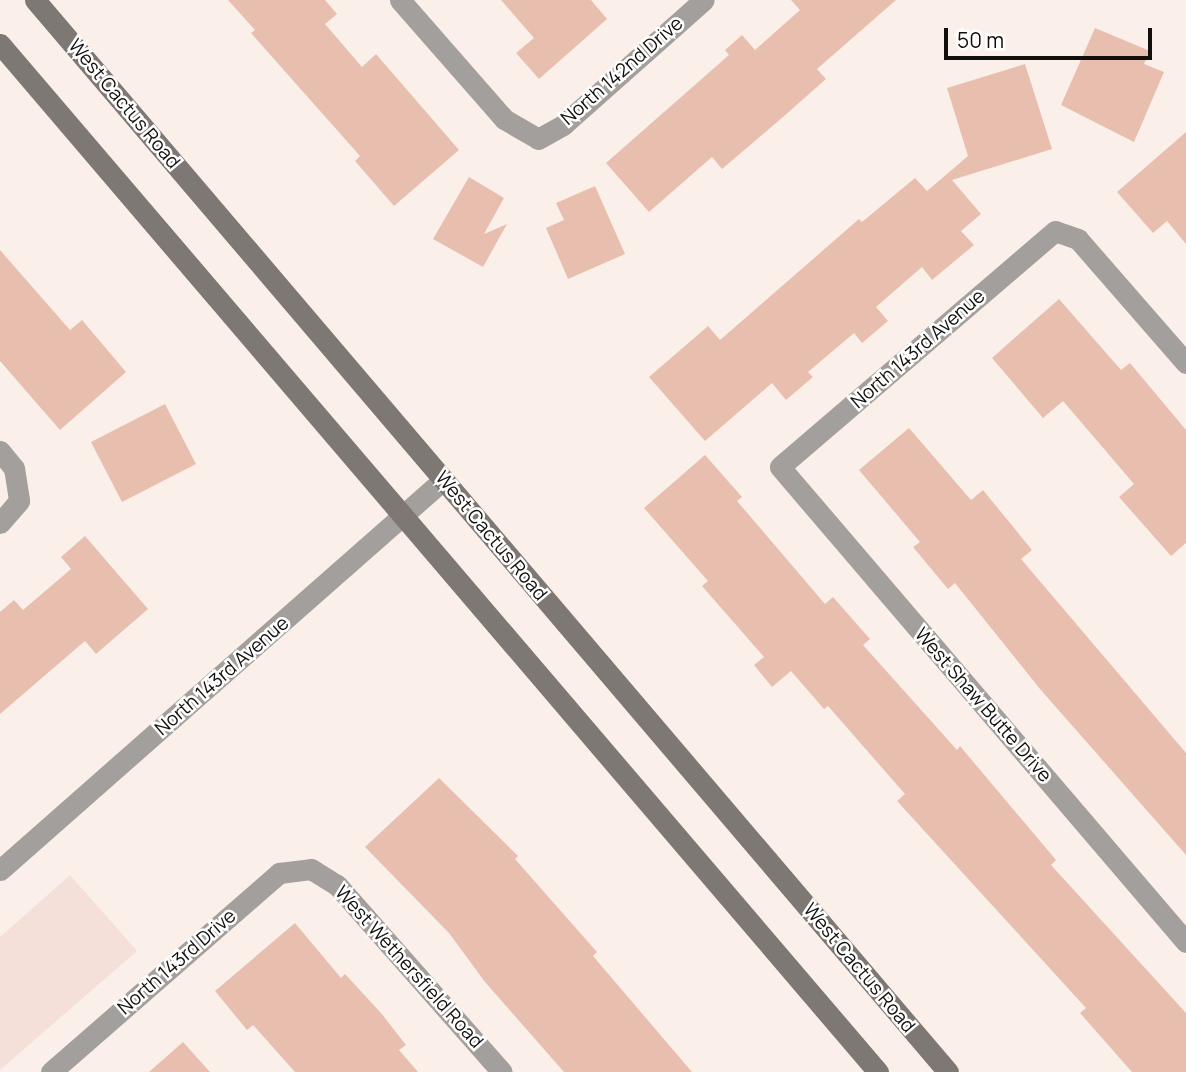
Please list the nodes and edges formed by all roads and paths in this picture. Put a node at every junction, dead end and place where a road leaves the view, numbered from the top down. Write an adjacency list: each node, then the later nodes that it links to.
1 (36, 0): 8 (main road, West Cactus Road)
2 (400, 0): 3 (street, North 142nd Drive)
3 (704, 0)
4 (0, 44): 9 (main road)
5 (1186, 363): 7 (street, North 143rd Avenue)
6 (0, 451): 10 (street)
7 (780, 467): 13 (street, West Shaw Butte Drive)
8 (443, 480): 9 (street, North 143rd Avenue); 17 (main road, West Cactus Road)
9 (402, 517): 12 (street, North 143rd Avenue); 16 (main road)
10 (0, 523)
11 (311, 869): 14 (street, North 143rd Drive); 15 (street, West Wethersfield Road)
12 (0, 870)
13 (1186, 942)
14 (51, 1072)
15 (502, 1072)
16 (878, 1072)
17 (948, 1072)

